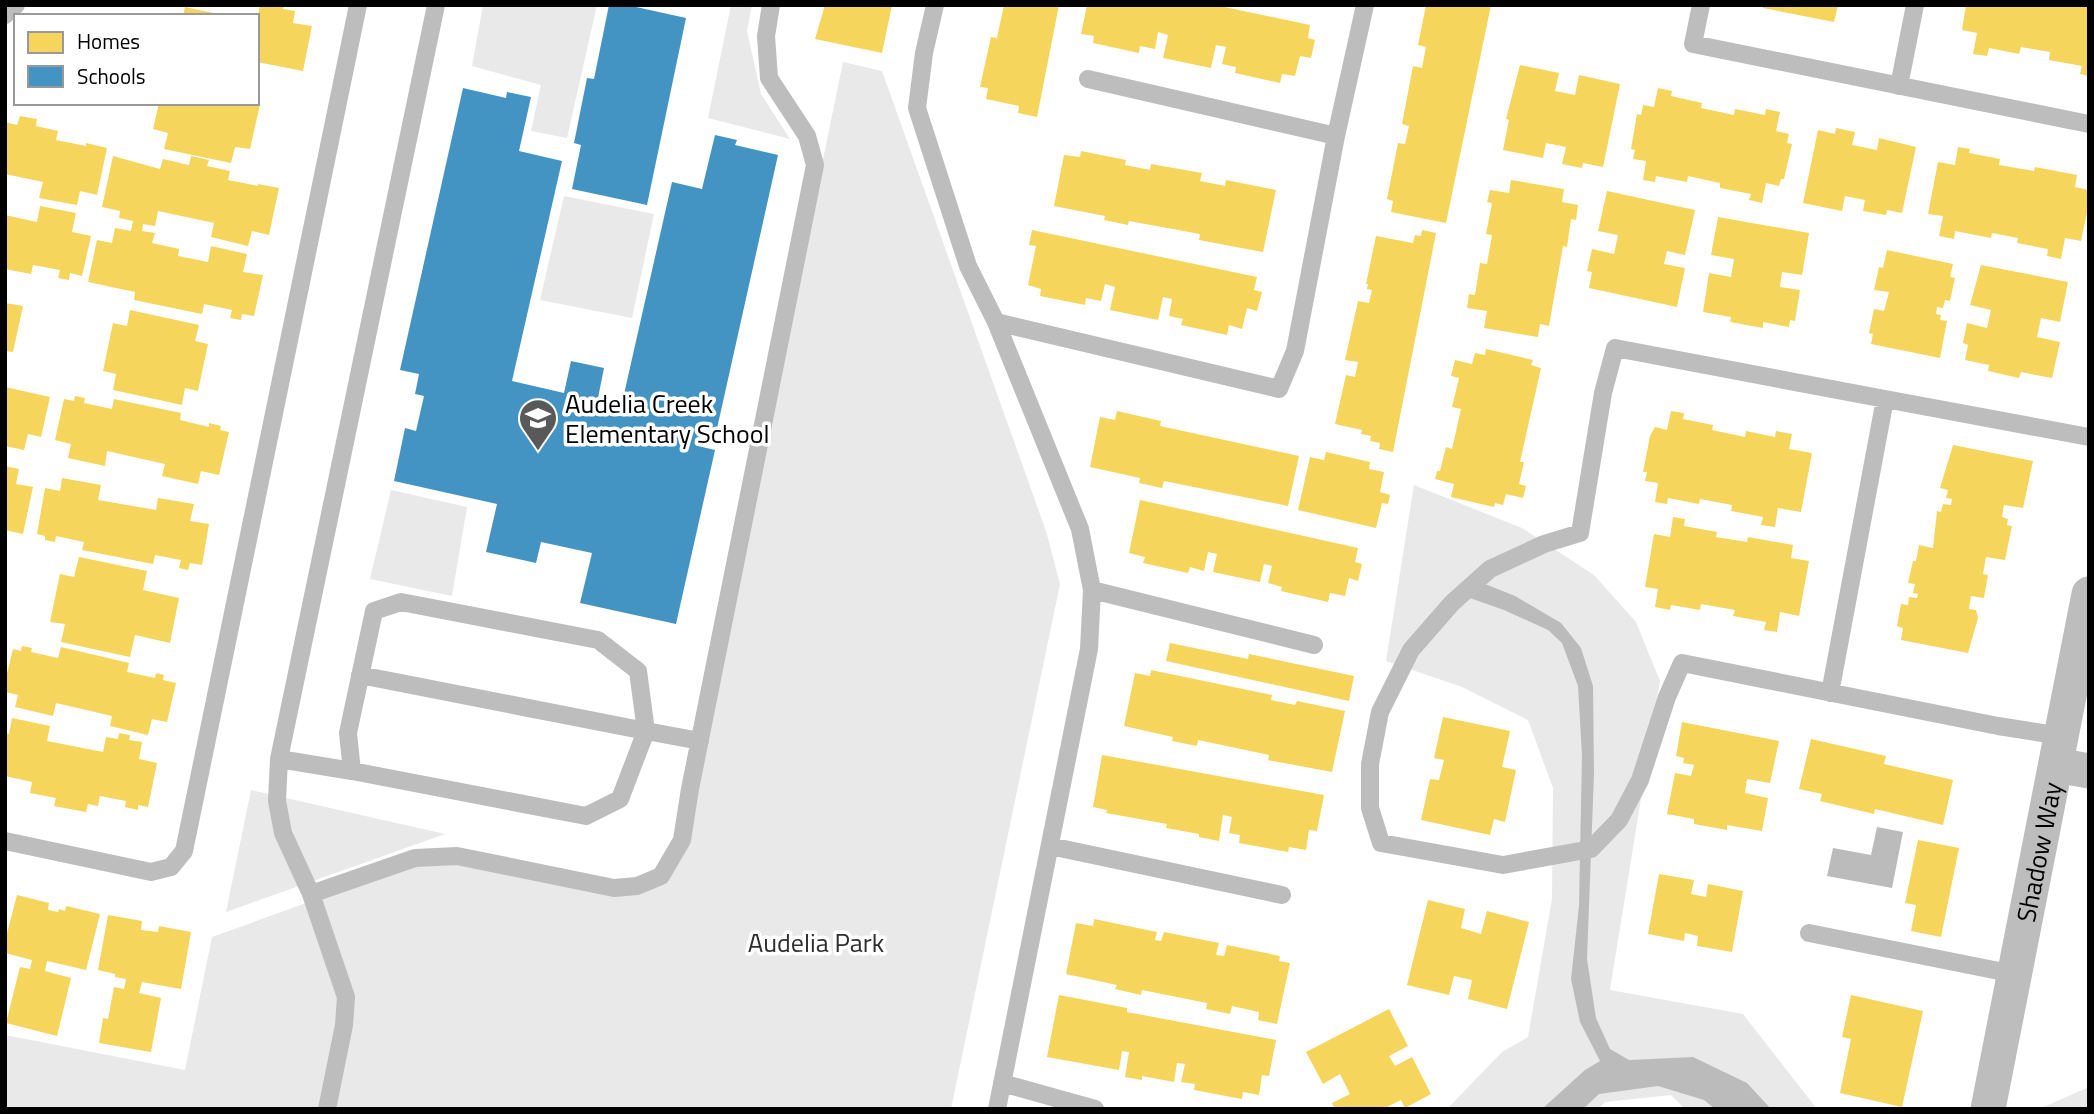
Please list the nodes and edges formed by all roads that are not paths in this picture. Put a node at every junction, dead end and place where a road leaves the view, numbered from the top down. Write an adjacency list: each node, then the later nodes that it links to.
1 (16, 5): 9 (lane)
2 (358, 5): 27 (lane)
3 (436, 5): 25 (lane)
4 (771, 5): 23 (lane)
5 (935, 5): 14 (lane)
6 (1365, 5): 13 (lane)
7 (1700, 5): 11 (lane)
8 (1915, 5): 11 (lane)
9 (5, 15)
10 (1088, 79): 13 (lane)
11 (1899, 86): 12 (lane)
12 (2089, 124)
13 (1336, 136): 14 (lane)
14 (996, 323): 17 (lane)
15 (1885, 400): 16 (lane); 21 (lane); 21 (lane)
16 (2089, 437)
17 (1092, 590): 19 (lane); 28 (lane)
18 (2089, 594): 24 (street, Shadow Way)
19 (1314, 645)
20 (360, 674): 22 (lane); 22 (lane); 26 (lane)
21 (1830, 693): 24 (lane)
22 (646, 731): 23 (lane); 26 (lane)
23 (700, 741): 29 (lane)
24 (2069, 757): 32 (street, Shadow Way)
25 (279, 758): 26 (lane); 29 (lane)
26 (352, 771)
27 (5, 841)
28 (1050, 846): 30 (lane); 33 (lane)
29 (311, 894): 34 (lane)
30 (1282, 895)
31 (1808, 933): 32 (lane)
32 (2014, 974): 37 (street, Shadow Way)
33 (1002, 1083): 35 (lane); 36 (lane)
34 (327, 1109)
35 (997, 1109)
36 (1095, 1109)
37 (1988, 1109)

